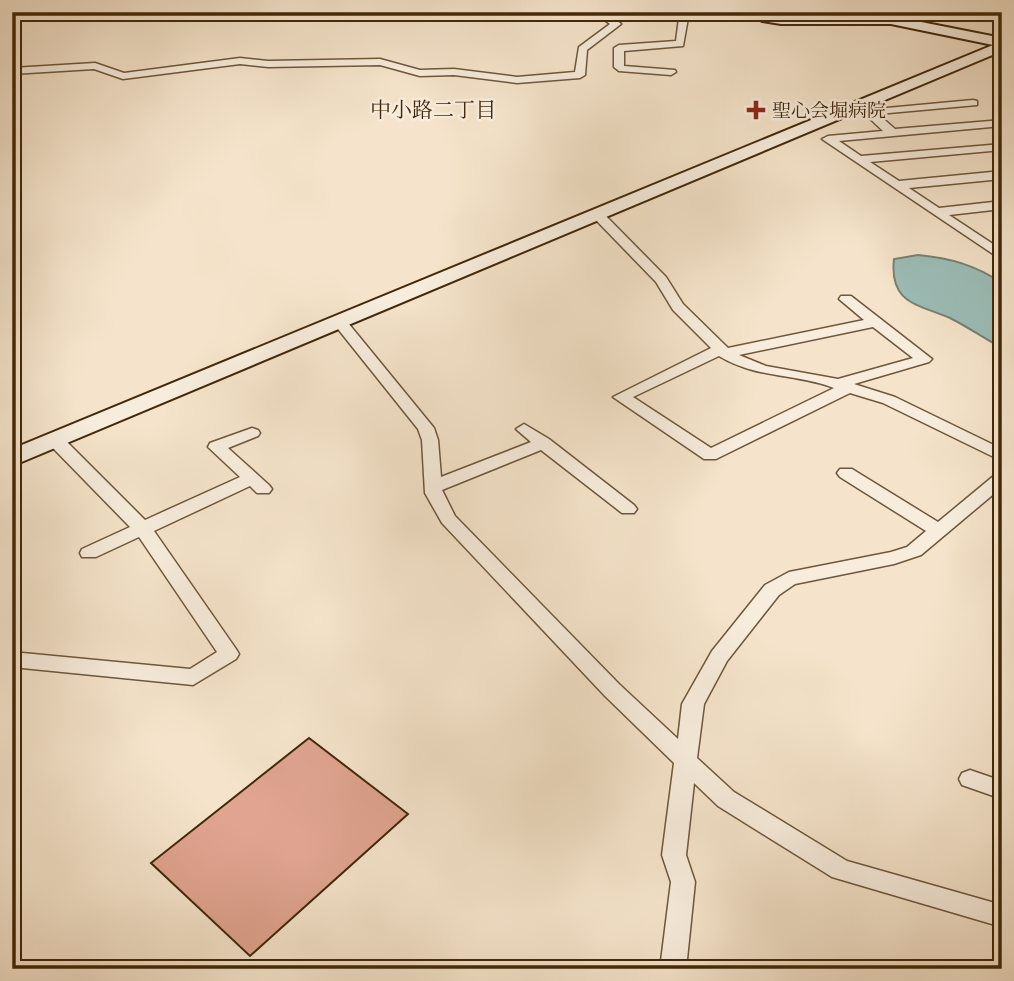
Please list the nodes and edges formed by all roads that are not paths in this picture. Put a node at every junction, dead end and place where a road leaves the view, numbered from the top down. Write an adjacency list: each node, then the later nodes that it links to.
1 (412, 12): 6 (street)
2 (724, 12): 7 (street)
3 (762, 12): 8 (street)
4 (983, 12): 5 (highway)
5 (1002, 13)
6 (605, 16): 7 (street); 9 (street)
7 (684, 16): 10 (street)
8 (1002, 44): 21 (street)
9 (12, 71)
10 (671, 72)
11 (963, 95): 12 (street)
12 (973, 103): 13 (street); 14 (street)
13 (1000, 123): 14 (street)
14 (892, 133): 16 (street)
15 (1002, 147): 16 (street)
16 (863, 159): 18 (street)
17 (1002, 175): 18 (street)
18 (899, 186): 20 (street)
19 (1002, 205): 20 (street)
20 (938, 212): 22 (street)
21 (597, 214): 24 (street); 26 (street)
22 (1002, 256)
23 (846, 299): 25 (street)
24 (339, 321): 30 (street); 36 (street)
25 (875, 322): 26 (street); 27 (street)
26 (723, 351): 27 (street); 27 (street)
27 (842, 386): 32 (street)
28 (524, 429): 31 (street)
29 (252, 433): 38 (street)
30 (55, 440): 33 (street); 38 (street)
31 (542, 443): 36 (street); 37 (street)
32 (1002, 456)
33 (12, 458)
34 (846, 473): 39 (street)
35 (1002, 478): 39 (street)
36 (433, 487): 42 (street)
37 (628, 509)
38 (143, 529): 40 (street); 41 (street)
39 (938, 530): 42 (street)
40 (89, 553)
41 (12, 659)
42 (686, 762): 45 (street); 46 (street)
43 (970, 779): 44 (street)
44 (1002, 790)
45 (1002, 916)
46 (673, 969)

